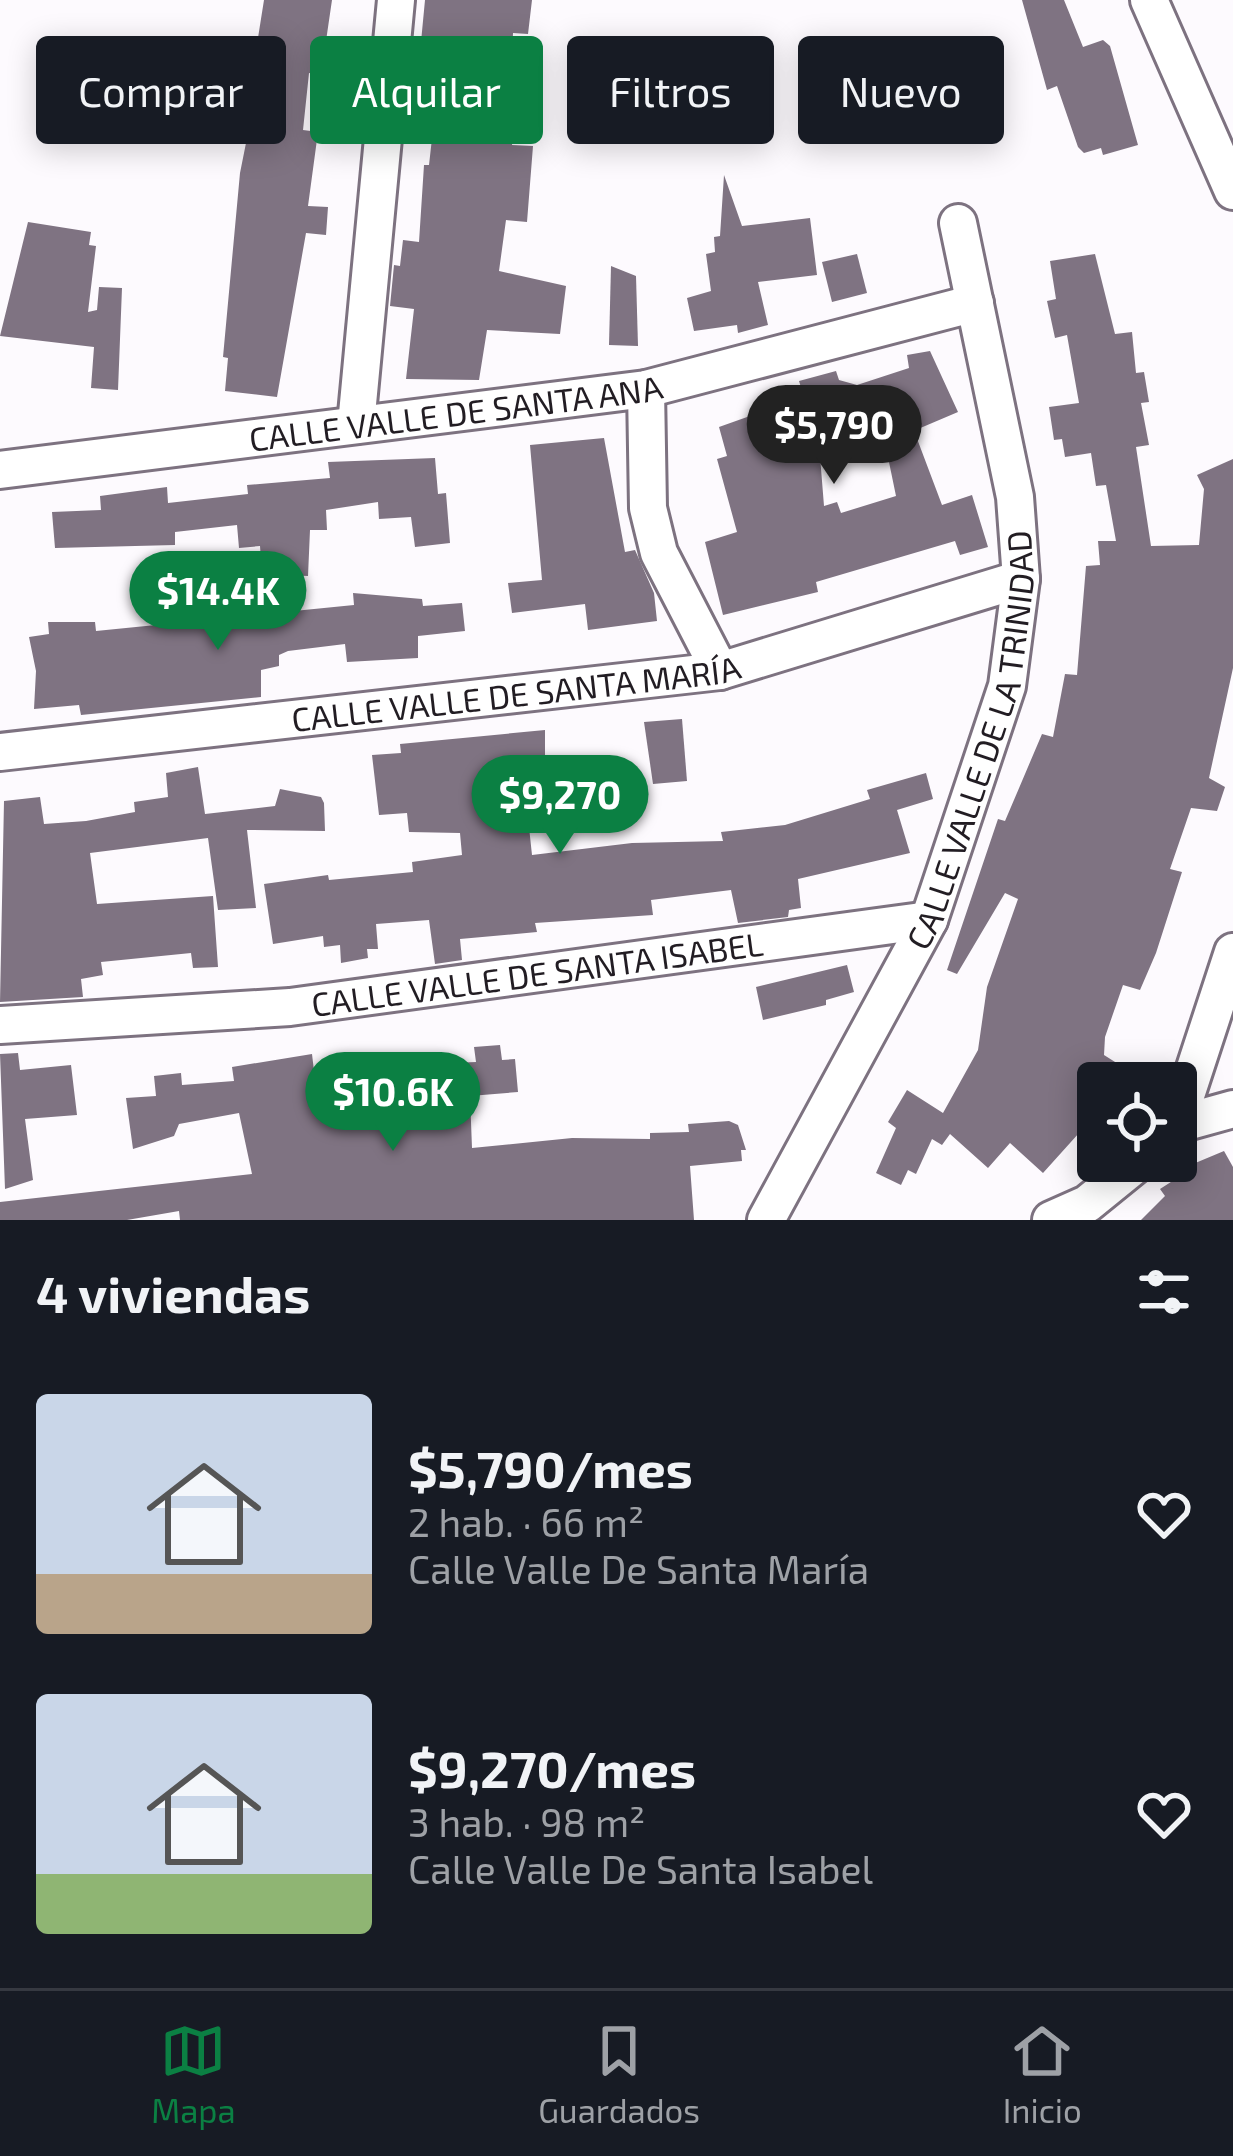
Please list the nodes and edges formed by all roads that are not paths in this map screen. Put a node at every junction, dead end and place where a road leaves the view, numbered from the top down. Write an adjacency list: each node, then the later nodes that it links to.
1 (396, 0): 7 (street)
2 (1148, 0): 3 (street)
3 (1233, 190)
4 (958, 223): 5 (street, CALLE VALLE DE LA TRINIDAD)
5 (975, 303): 6 (street, CALLE VALLE DE SANTA ANA); 9 (street, CALLE VALLE DE LA TRINIDAD)
6 (646, 388): 7 (street, CALLE VALLE DE SANTA ANA); 10 (street)
7 (356, 425): 8 (street, CALLE VALLE DE SANTA ANA)
8 (0, 470)
9 (1021, 579): 10 (street, CALLE VALLE DE SANTA MARÍA); 12 (street, CALLE VALLE DE LA TRINIDAD)
10 (720, 671): 11 (street, CALLE VALLE DE SANTA MARÍA)
11 (0, 752)
12 (929, 920): 14 (street, CALLE VALLE DE SANTA ISABEL); 19 (street, CALLE VALLE DE LA TRINIDAD)
13 (1233, 952): 15 (street)
14 (0, 1025)
15 (1197, 1063)
16 (1233, 1108): 17 (street)
17 (1197, 1119)
18 (1114, 1182): 20 (street)
19 (766, 1220)
20 (1051, 1220)

